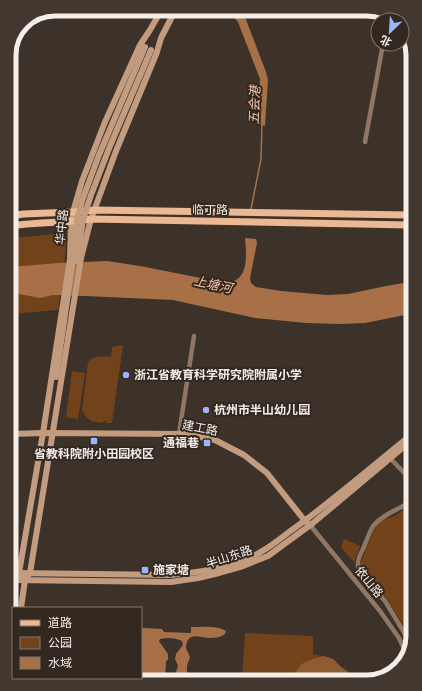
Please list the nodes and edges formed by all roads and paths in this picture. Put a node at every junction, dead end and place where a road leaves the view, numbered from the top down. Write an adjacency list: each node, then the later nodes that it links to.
1 (158, 16): 3 (main road, 华中路)
2 (172, 16): 4 (main road, 华中路)
3 (150, 30): 5 (main road, 华中路); 9 (main road, 华中路)
4 (161, 38): 5 (main road, 华中路); 8 (main road, 华中路)
5 (148, 48): 17 (main road, 华中路, bridge)
6 (381, 52): 7 (street)
7 (366, 142)
8 (95, 210): 9 (main road, 临丁路); 11 (main road, 临丁路); 12 (main road, 华中路)
9 (73, 212): 10 (main road, 临丁路); 13 (main road, 华中路)
10 (16, 215)
11 (406, 215)
12 (91, 219): 13 (main road, 临丁路); 14 (main road, 临丁路); 19 (main road, 华中路)
13 (71, 222): 15 (main road, 临丁路); 18 (main road, 华中路)
14 (406, 224)
15 (16, 225)
16 (194, 336): 23 (street)
17 (57, 377): 18 (main road, 华中路); 19 (main road, 华中路)
18 (46, 416): 20 (main road, 华中路)
19 (54, 418): 21 (main road, 华中路)
20 (43, 433): 21 (main road, 建工路); 22 (main road); 30 (main road, 华中路)
21 (52, 433): 23 (main road, 建工路); 31 (main road, 华中路)
22 (16, 434)
23 (180, 434): 29 (main road, 建工路)
24 (406, 440): 26 (main road, 半山东路)
25 (406, 444): 26 (main road, 半山东路)
26 (389, 456): 27 (street); 29 (main road, 半山东路)
27 (406, 474)
28 (406, 504): 35 (street)
29 (308, 523): 31 (main road, 半山东路); 33 (main road, 半山东路); 36 (street, 依山路)
30 (16, 573): 31 (main road, 半山东路); 33 (main road)
31 (30, 573): 33 (main road, 华中路)
32 (16, 580): 33 (main road, 半山东路)
33 (25, 580): 34 (main road, 华中路)
34 (20, 607)
35 (406, 636)
36 (404, 647)

